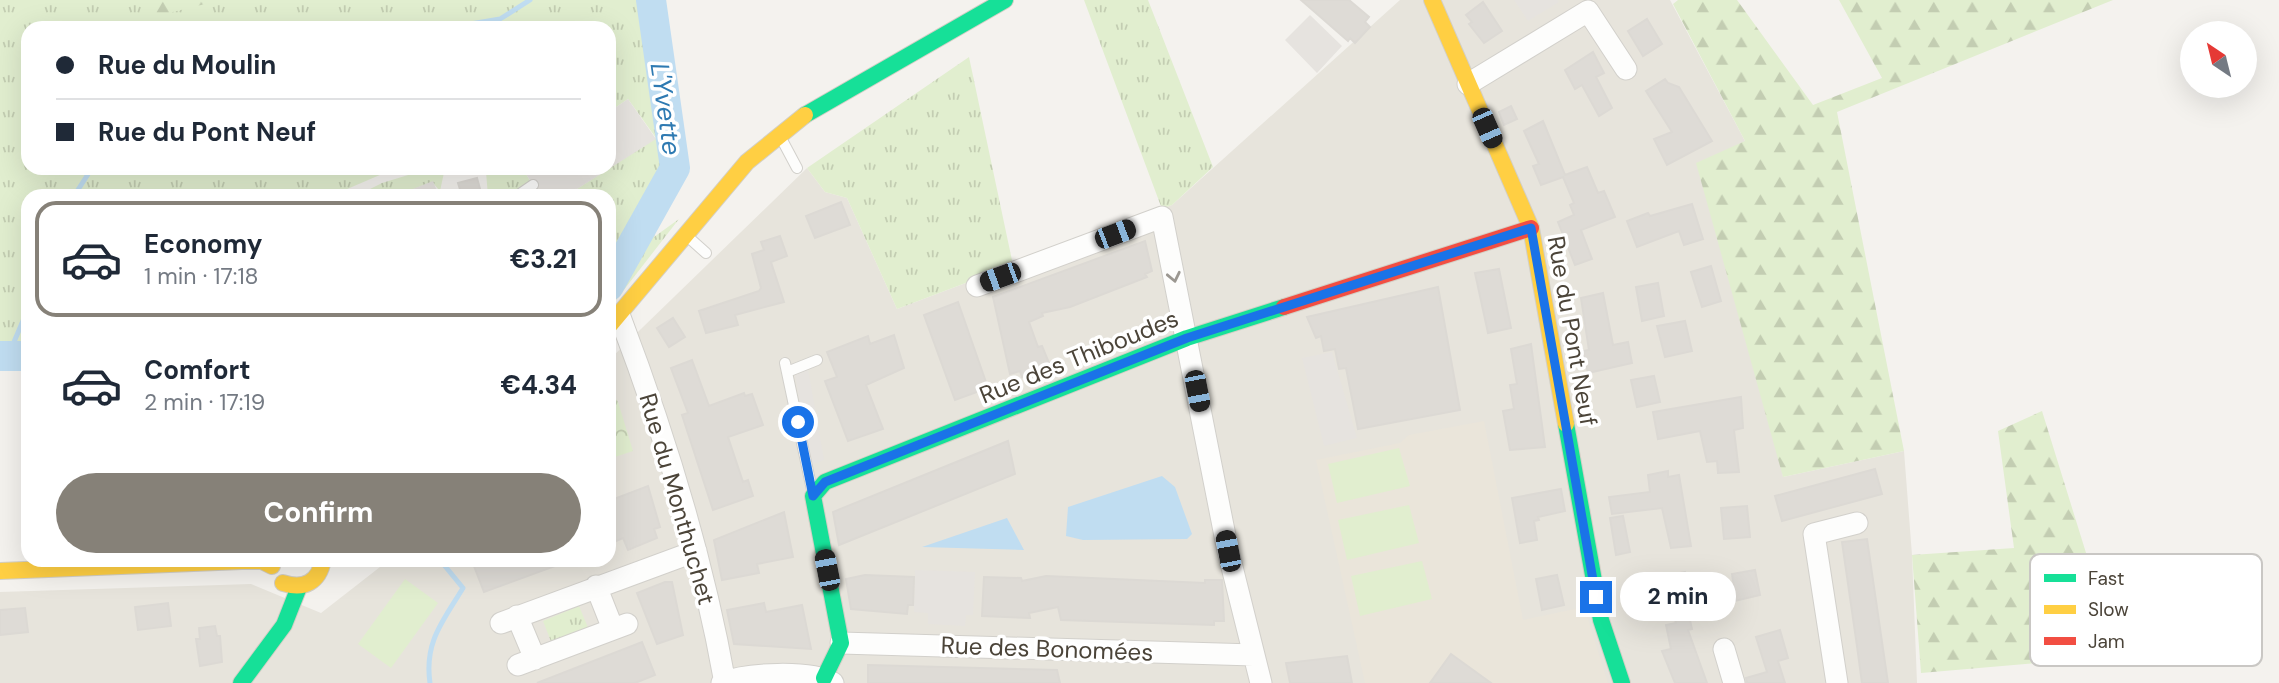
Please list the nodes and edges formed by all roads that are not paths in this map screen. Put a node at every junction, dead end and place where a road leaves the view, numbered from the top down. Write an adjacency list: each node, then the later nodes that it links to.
1 (1005, 0): 5 (street)
2 (1432, 0): 4 (street, Rue du Pont Neuf)
3 (1626, 69): 4 (street)
4 (1468, 84): 9 (street, Rue du Pont Neuf)
5 (780, 135): 6 (lane); 10 (street)
6 (797, 168)
7 (533, 185): 8 (lane)
8 (527, 189)
9 (1531, 228): 15 (street, Rue des Thiboudes); 33 (street, Rue du Pont Neuf)
10 (687, 236): 11 (lane); 13 (street)
11 (706, 253)
12 (977, 286): 15 (street, one-way to 15)
13 (616, 320)
14 (616, 328): 19 (street, Rue du Monthuchet)
15 (1187, 338): 17 (street, Rue des Thiboudes); 28 (street)
16 (817, 360): 17 (lane)
17 (813, 496): 26 (street)
18 (1857, 523): 35 (street)
19 (696, 551): 24 (street); 30 (street, Rue du Monthuchet)
20 (97, 567): 23 (street)
21 (274, 567): 25 (street)
22 (323, 567): 25 (street)
23 (0, 571)
24 (596, 586): 24 (street)
25 (299, 587): 31 (street)
26 (841, 643): 28 (street, Rue des Bonomées); 29 (street)
27 (1724, 649): 34 (street)
28 (1254, 654): 32 (street)
29 (828, 680): 30 (street)
30 (724, 682)
31 (241, 683)
32 (1261, 683)
33 (1622, 683)
34 (1734, 683)
35 (1837, 683)

